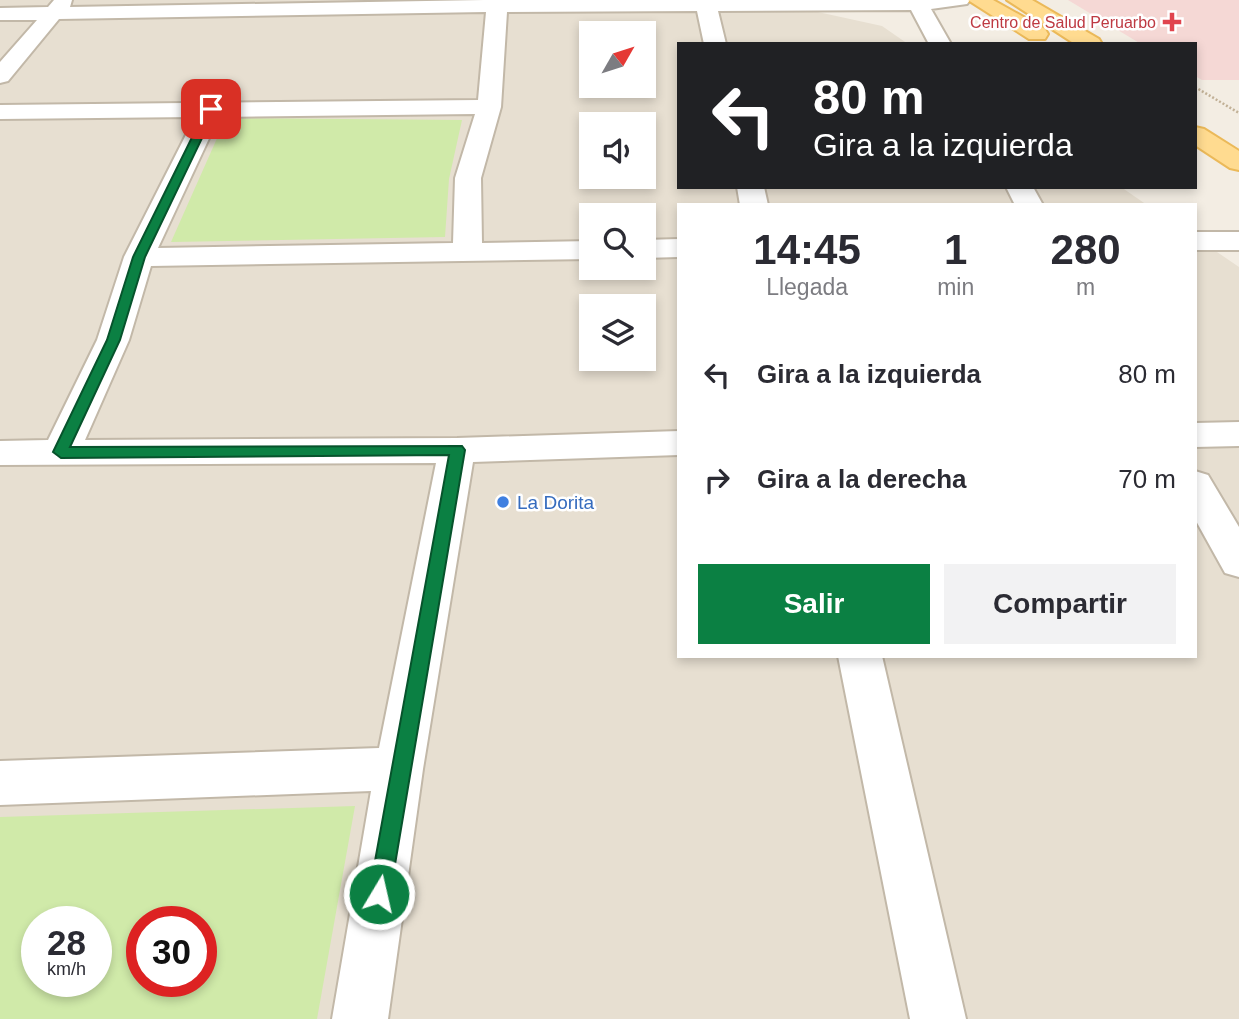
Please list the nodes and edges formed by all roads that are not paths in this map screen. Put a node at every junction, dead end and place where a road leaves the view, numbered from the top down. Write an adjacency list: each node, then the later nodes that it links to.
1 (960, 0): 5 (street)
2 (978, 0): 11 (main road)
3 (1017, 0): 12 (main road)
4 (705, 2): 5 (street); 6 (street); 9 (street)
5 (918, 4): 10 (street)
6 (497, 6): 7 (street); 14 (street)
7 (58, 7): 8 (street); 13 (street)
8 (0, 14)
9 (715, 42)
10 (939, 42)
11 (1049, 42)
12 (1088, 42)
13 (0, 76)
14 (489, 107): 15 (street); 25 (street)
15 (211, 109): 16 (street); 26 (street)
16 (0, 112)
17 (1201, 124): 18 (main road); 19 (main road)
18 (1239, 134)
19 (1239, 162)
20 (1239, 241): 21 (street)
21 (1197, 242)
22 (677, 248): 23 (street)
23 (656, 249)
24 (579, 250): 25 (street)
25 (467, 253): 26 (street)
26 (139, 257): 31 (street)
27 (1239, 434): 28 (street)
28 (1197, 435)
29 (677, 443): 30 (street)
30 (457, 450): 31 (street); 36 (street)
31 (61, 452): 32 (street)
32 (0, 453)
33 (1197, 488): 34 (street)
34 (1239, 562)
35 (860, 658): 39 (street)
36 (399, 769): 37 (street); 38 (street)
37 (0, 783)
38 (360, 1019)
39 (938, 1019)

